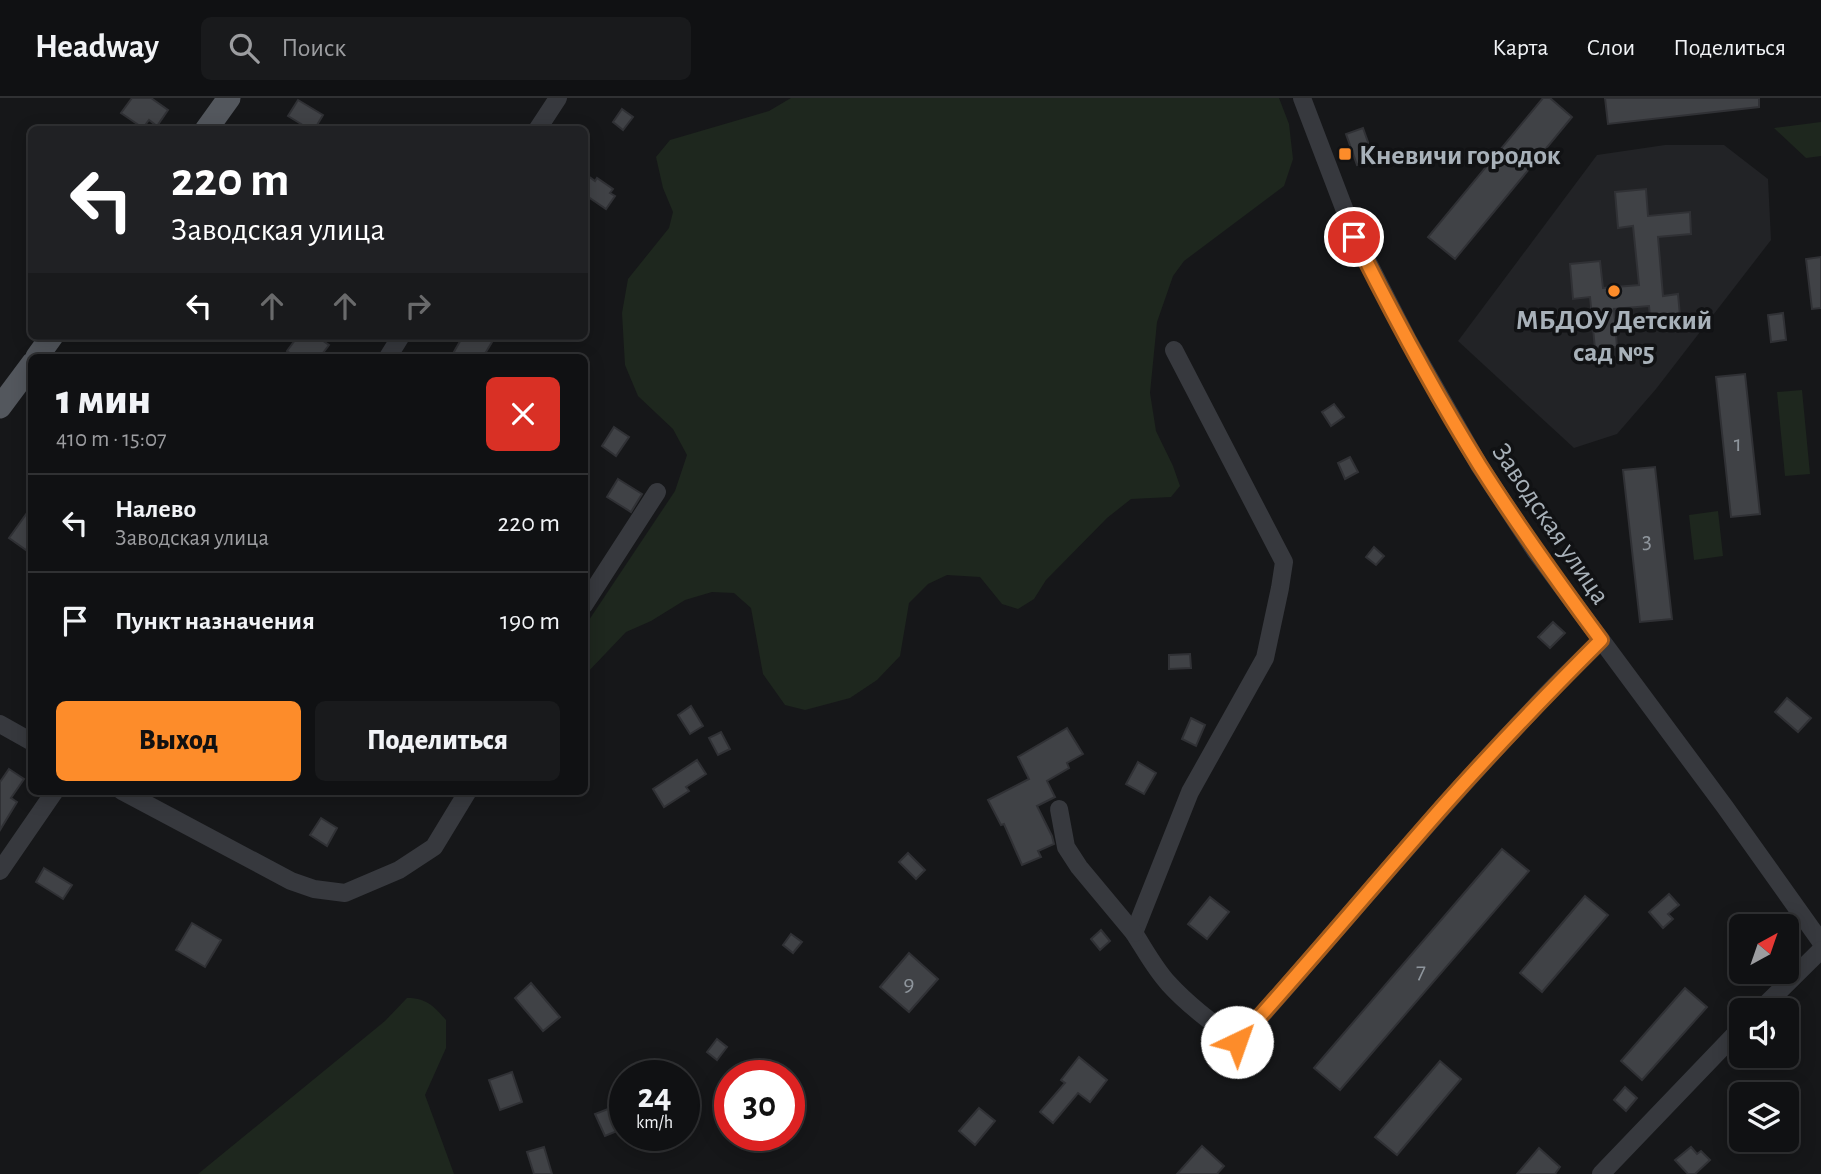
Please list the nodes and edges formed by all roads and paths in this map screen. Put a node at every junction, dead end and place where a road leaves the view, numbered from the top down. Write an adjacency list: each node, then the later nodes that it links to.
1 (229, 98): 4 (main road)
2 (558, 98): 5 (street)
3 (1302, 98): 11 (street, Заводская улица)
4 (209, 126)
5 (540, 126)
6 (1174, 350): 19 (street)
7 (28, 370): 8 (main road)
8 (0, 408)
9 (657, 492): 10 (street)
10 (588, 599)
11 (1601, 640): 19 (street); 20 (street, Заводская улица)
12 (0, 724): 13 (street)
13 (28, 740)
14 (52, 795): 18 (street)
15 (130, 795): 16 (street)
16 (466, 795)
17 (1059, 809): 19 (street)
18 (0, 871)
19 (1134, 933)
20 (1821, 942)
21 (1821, 950): 22 (street)
22 (1772, 998)
23 (1729, 1041): 24 (street)
24 (1601, 1174)

